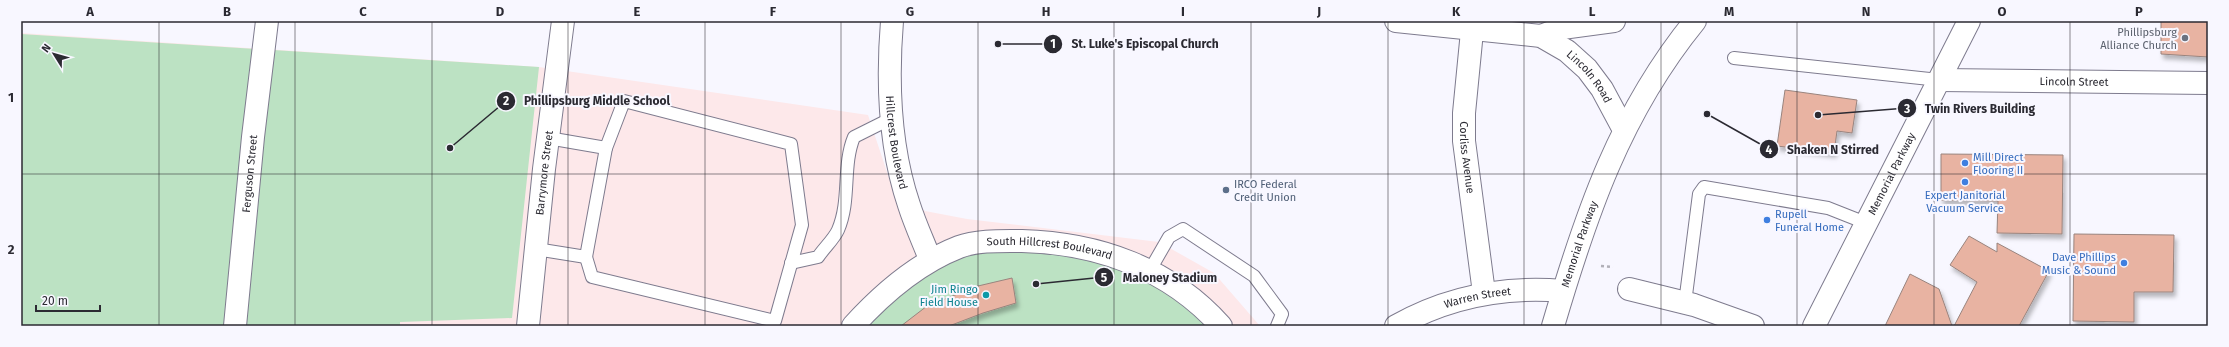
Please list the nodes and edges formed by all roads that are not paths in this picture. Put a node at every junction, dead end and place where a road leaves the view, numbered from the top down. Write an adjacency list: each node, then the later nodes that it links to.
1 (267, 21): 27 (main road, Ferguson Street)
2 (563, 21): 15 (main road, Barrymore Street)
3 (892, 21): 13 (main road, Hillcrest Boulevard)
4 (1396, 21): 8 (main road, Lincoln Road)
5 (1614, 21): 9 (main road, Lincoln Road)
6 (1695, 21): 14 (main road, Memorial Parkway)
7 (1970, 21): 11 (main road, Memorial Parkway)
8 (1473, 25): 9 (main road, Lincoln Road); 25 (main road, Corliss Avenue)
9 (1541, 36): 14 (main road, Lincoln Road)
10 (1734, 58): 11 (lane)
11 (1939, 80): 12 (main road, Lincoln Street); 17 (main road, Memorial Parkway)
12 (2208, 83)
13 (892, 118): 20 (main road, Hillcrest Boulevard); 21 (lane)
14 (1624, 130): 24 (main road, Memorial Parkway)
15 (548, 138): 16 (lane); 18 (main road, Barrymore Street)
16 (606, 148): 19 (lane); 21 (lane)
17 (1866, 223): 26 (lane); 35 (main road, Memorial Parkway)
18 (536, 249): 19 (lane); 28 (main road, Barrymore Street)
19 (586, 257): 21 (lane)
20 (930, 259): 22 (main road, South Hillcrest Boulevard); 29 (main road, South Hillcrest Boulevard)
21 (791, 263)
22 (1150, 270): 30 (main road, South Hillcrest Boulevard); 31 (lane)
23 (1629, 289): 26 (main road)
24 (1563, 291): 25 (main road, Warren Street); 33 (main road, Memorial Parkway)
25 (1484, 293): 32 (main road, Warren Street)
26 (1685, 303): 34 (main road)
27 (235, 326)
28 (528, 326)
29 (853, 326)
30 (1221, 326)
31 (1277, 326)
32 (1396, 326)
33 (1553, 326)
34 (1753, 326)
35 (1814, 326)

